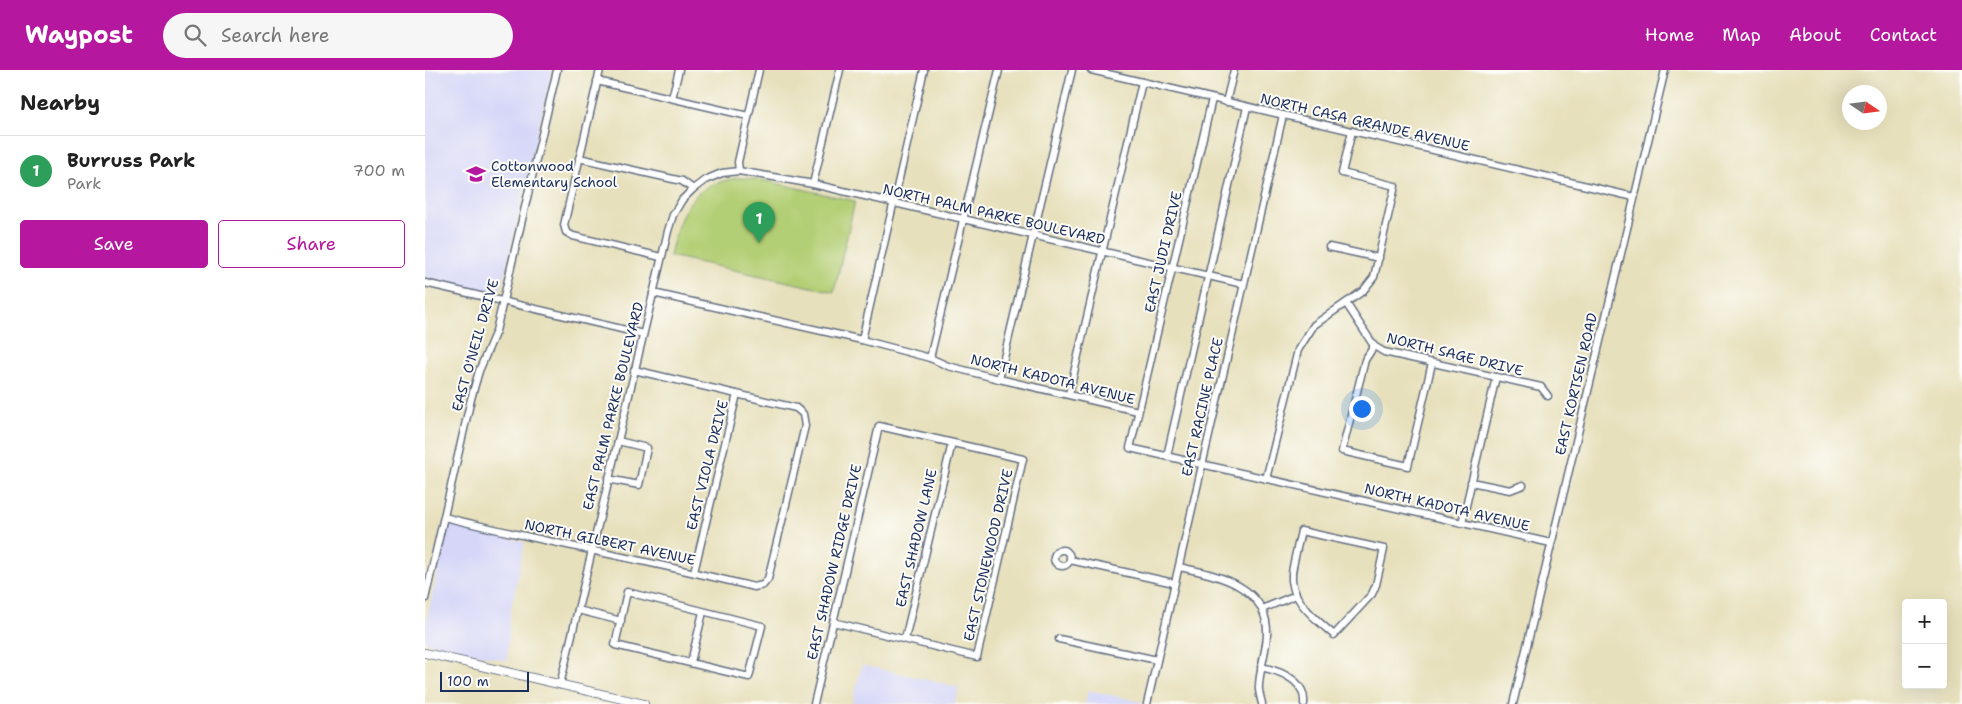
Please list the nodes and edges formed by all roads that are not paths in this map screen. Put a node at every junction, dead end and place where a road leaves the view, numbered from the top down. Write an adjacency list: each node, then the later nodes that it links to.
1 (557, 70): 38 (street, EAST O'NEIL DRIVE)
2 (600, 70): 12 (street)
3 (679, 70): 14 (street)
4 (759, 70): 19 (street)
5 (840, 70): 23 (street)
6 (925, 70): 26 (street)
7 (999, 70): 27 (street)
8 (1072, 70): 28 (street)
9 (1091, 70): 13 (street, NORTH CASA GRANDE AVENUE)
10 (1233, 70): 16 (street)
11 (1665, 70): 25 (street, EAST KORTSEN ROAD)
12 (597, 81): 14 (street); 21 (street)
13 (1142, 82): 15 (street, NORTH CASA GRANDE AVENUE); 30 (street)
14 (672, 98): 19 (street)
15 (1212, 99): 16 (street, NORTH CASA GRANDE AVENUE); 33 (street, EAST JUDI DRIVE)
16 (1226, 102): 17 (street, NORTH CASA GRANDE AVENUE)
17 (1247, 107): 18 (street, NORTH CASA GRANDE AVENUE); 34 (street)
18 (1283, 115): 20 (street, NORTH CASA GRANDE AVENUE); 36 (street, EAST RACINE PLACE)
19 (748, 116): 22 (street)
20 (1352, 132): 25 (street, NORTH CASA GRANDE AVENUE); 32 (street)
21 (579, 158): 24 (street); 31 (street)
22 (739, 170): 23 (street, NORTH PALM PARKE BOULEVARD); 24 (street, EAST PALM PARKE BOULEVARD)
23 (813, 184): 26 (street, NORTH PALM PARKE BOULEVARD)
24 (693, 189): 31 (street, EAST PALM PARKE BOULEVARD)
25 (1634, 197): 62 (street, EAST KORTSEN ROAD)
26 (893, 203): 27 (street, NORTH PALM PARKE BOULEVARD); 41 (street)
27 (964, 220): 28 (street, NORTH PALM PARKE BOULEVARD); 43 (street)
28 (1033, 236): 30 (street, NORTH PALM PARKE BOULEVARD); 47 (street)
29 (1329, 247): 32 (street)
30 (1103, 252): 33 (street, NORTH PALM PARKE BOULEVARD); 49 (street)
31 (661, 257): 37 (street, EAST PALM PARKE BOULEVARD)
32 (1379, 258): 39 (street)
33 (1172, 268): 34 (street, NORTH PALM PARKE BOULEVARD); 51 (street, EAST JUDI DRIVE)
34 (1208, 276): 36 (street, NORTH PALM PARKE BOULEVARD); 54 (street)
35 (425, 283): 38 (street)
36 (1243, 284): 55 (street, EAST RACINE PLACE)
37 (653, 293): 40 (street, EAST PALM PARKE BOULEVARD); 41 (street, NORTH KADOTA AVENUE)
38 (503, 301): 40 (street); 60 (street, EAST O'NEIL DRIVE)
39 (1346, 303): 42 (street, NORTH SAGE DRIVE); 57 (street)
40 (643, 334): 45 (street, EAST PALM PARKE BOULEVARD)
41 (862, 340): 43 (street, NORTH KADOTA AVENUE)
42 (1374, 346): 44 (street, NORTH SAGE DRIVE); 44 (street)
43 (930, 358): 47 (street, NORTH KADOTA AVENUE)
44 (1432, 363): 46 (street, NORTH SAGE DRIVE)
45 (634, 370): 48 (street); 52 (street, EAST PALM PARKE BOULEVARD)
46 (1496, 377): 50 (street, NORTH SAGE DRIVE); 58 (street)
47 (999, 379): 49 (street, NORTH KADOTA AVENUE)
48 (737, 394): 66 (street, EAST VIOLA DRIVE); 66 (street, NORTH GILBERT AVENUE)
49 (1069, 394): 51 (street, NORTH KADOTA AVENUE)
50 (1548, 396)
51 (1138, 411): 54 (street, NORTH KADOTA AVENUE)
52 (618, 441): 56 (street, EAST PALM PARKE BOULEVARD); 56 (street)
53 (952, 443): 74 (street, EAST SHADOW RIDGE DRIVE); 76 (street, EAST SHADOW LANE); 76 (street, EAST STONEWOOD DRIVE)
54 (1167, 456): 55 (street, NORTH KADOTA AVENUE)
55 (1202, 465): 57 (street, NORTH KADOTA AVENUE); 65 (street, EAST RACINE PLACE)
56 (608, 479): 63 (street, EAST PALM PARKE BOULEVARD)
57 (1267, 479): 61 (street, NORTH KADOTA AVENUE)
58 (1471, 482): 59 (street); 61 (street)
59 (1523, 485)
60 (444, 517): 63 (street, NORTH GILBERT AVENUE); 69 (street, EAST O'NEIL DRIVE)
61 (1462, 523): 62 (street, NORTH KADOTA AVENUE)
62 (1551, 543): 87 (street, EAST KORTSEN ROAD)
63 (591, 551): 66 (street, NORTH GILBERT AVENUE); 71 (street, EAST PALM PARKE BOULEVARD)
64 (1070, 560): 67 (street)
65 (1179, 567): 67 (street, EAST RACINE PLACE); 70 (street)
66 (694, 572)
67 (1174, 583): 78 (street, EAST RACINE PLACE)
68 (1296, 595): 68 (street); 70 (street)
69 (425, 599)
70 (1262, 609): 80 (street)
71 (578, 610): 73 (street); 81 (street, EAST PALM PARKE BOULEVARD)
72 (703, 612): 73 (street); 79 (street); 79 (street)
73 (621, 620): 79 (street)
74 (833, 622): 76 (street); 83 (street, EAST SHADOW RIDGE DRIVE)
75 (1059, 639): 78 (street)
76 (905, 640)
77 (425, 653): 81 (main road)
78 (1157, 660): 84 (street, EAST RACINE PLACE)
79 (691, 662)
80 (1261, 667): 85 (street); 86 (street)
81 (560, 685): 82 (main road)
82 (644, 704)
83 (814, 704)
84 (1147, 704)
85 (1262, 704)
86 (1303, 704)
87 (1513, 704)

